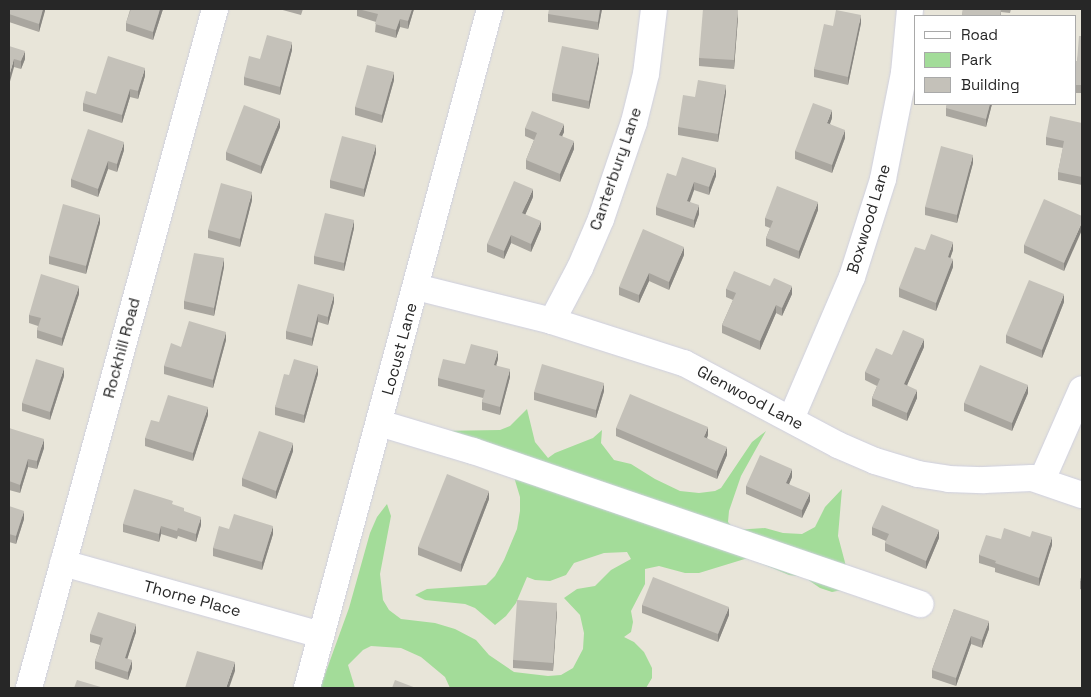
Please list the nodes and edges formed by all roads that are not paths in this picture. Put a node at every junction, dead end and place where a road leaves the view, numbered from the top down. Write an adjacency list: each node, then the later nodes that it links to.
1 (215, 9): 12 (street, Rockhill Road)
2 (490, 9): 5 (street, Locust Lane)
3 (654, 9): 6 (street, Canterbury Lane)
4 (910, 9): 8 (street, Boxwood Lane)
5 (416, 287): 6 (street, Glenwood Lane); 9 (street, Locust Lane)
6 (552, 322): 8 (street, Glenwood Lane)
7 (1082, 389): 10 (street)
8 (791, 419): 10 (street, Glenwood Lane)
9 (379, 423): 13 (street); 14 (street, Locust Lane)
10 (1042, 480): 11 (street, Glenwood Lane)
11 (1082, 495)
12 (63, 563): 14 (street, Thorne Place); 15 (street, Rockhill Road)
13 (921, 604)
14 (321, 634): 16 (street, Locust Lane)
15 (29, 688)
16 (307, 688)

